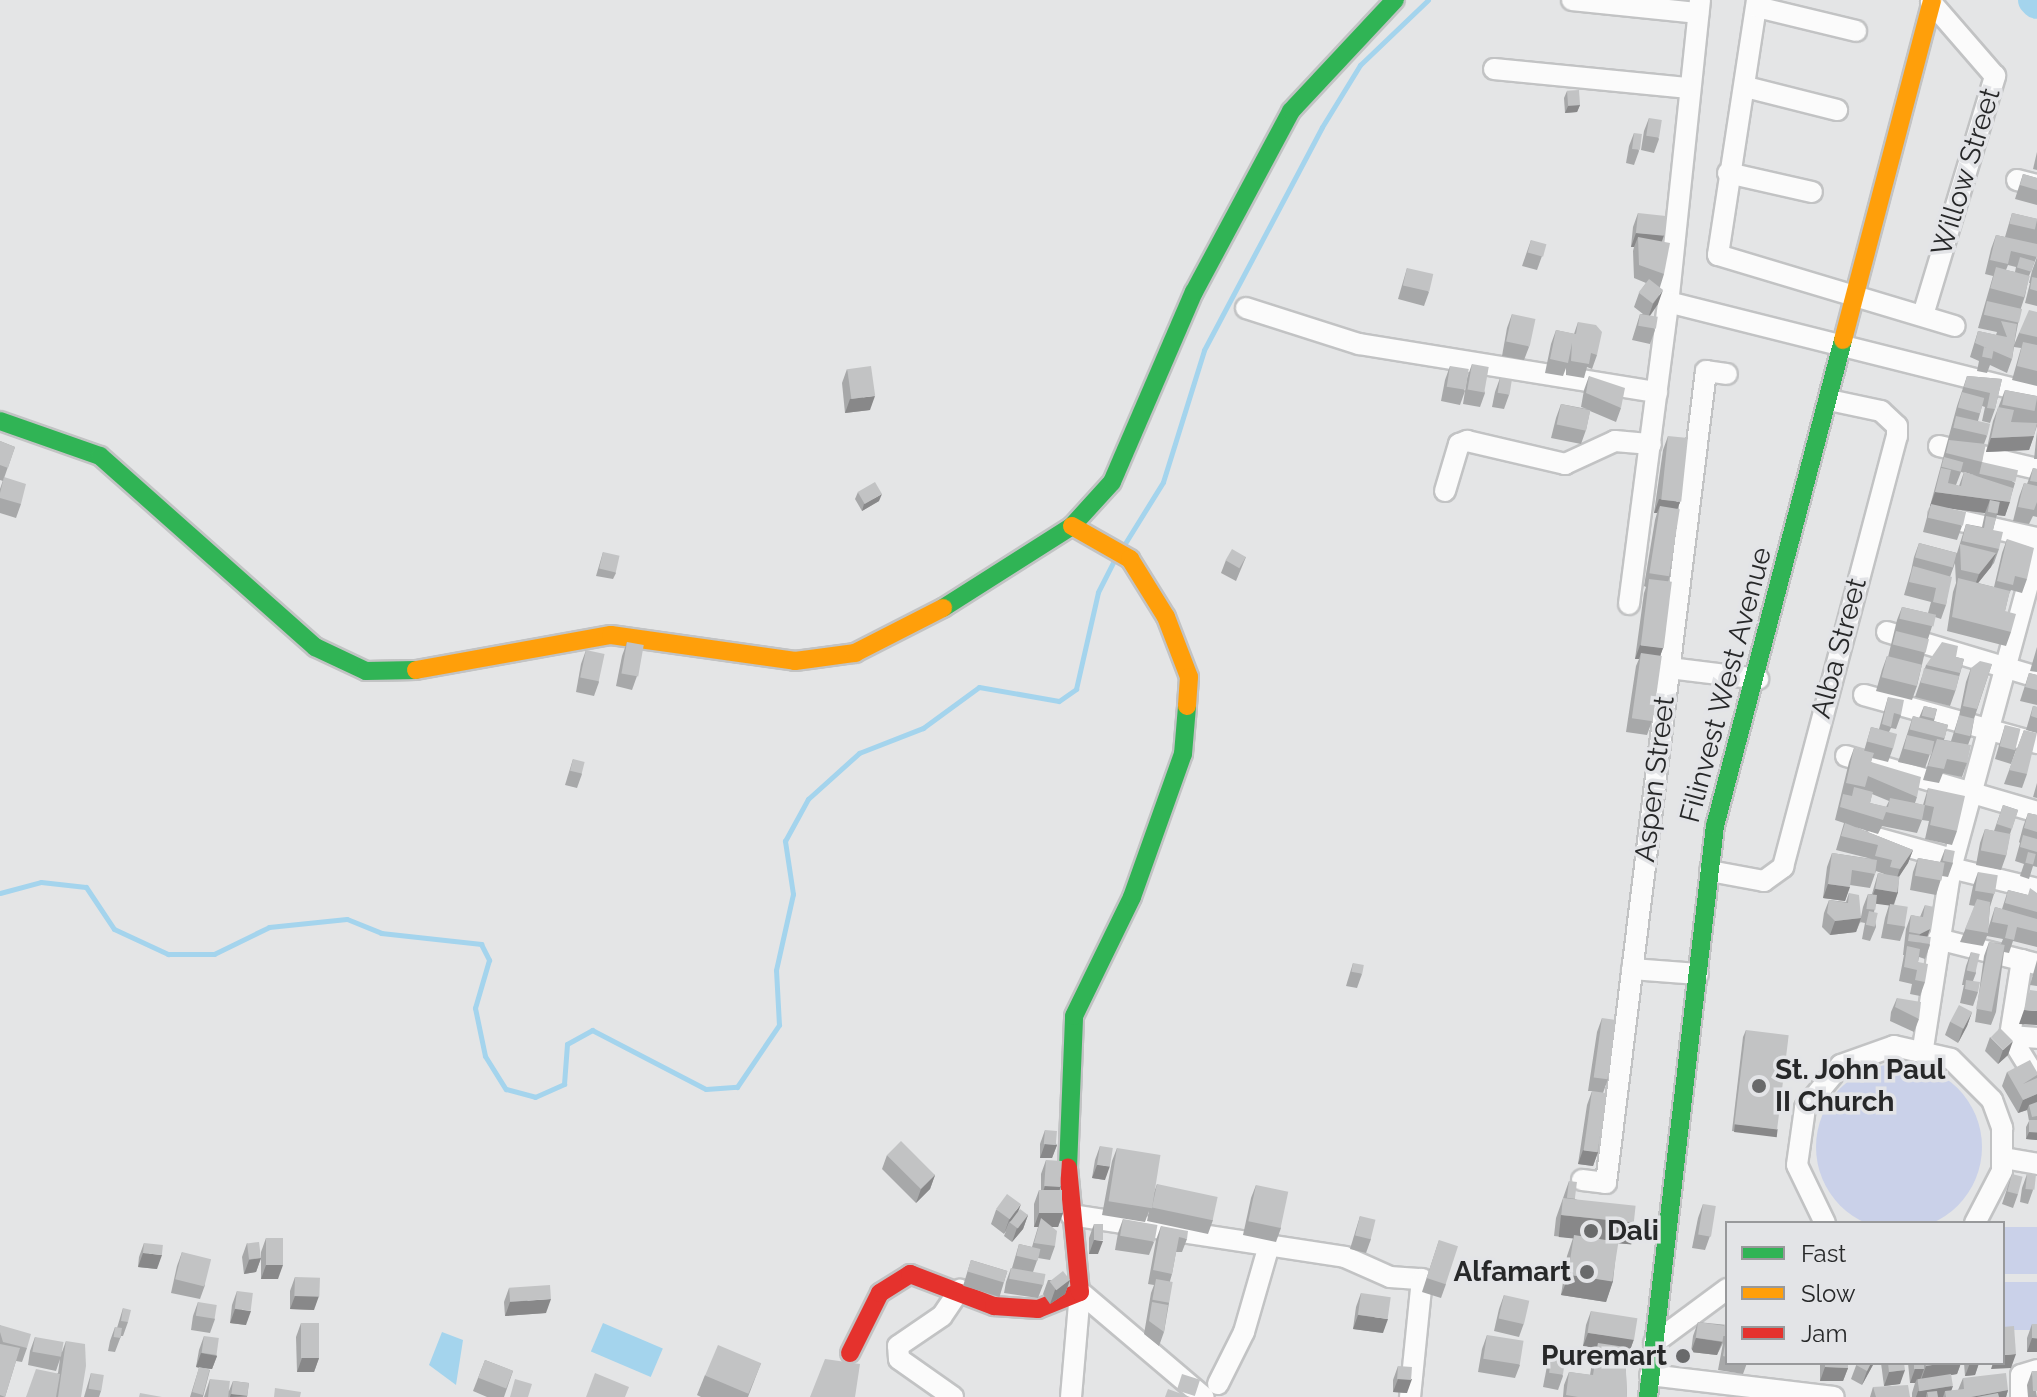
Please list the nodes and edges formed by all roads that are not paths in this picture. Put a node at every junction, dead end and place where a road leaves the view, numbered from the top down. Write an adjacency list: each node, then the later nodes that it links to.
1 (1395, 0): 29 (street)
2 (1572, 0): 5 (street)
3 (1932, 1): 13 (street, Filinvest West Avenue); 16 (street, Willow Street)
4 (1757, 3): 6 (street); 8 (street)
5 (1699, 6): 9 (street)
6 (1856, 31)
7 (1494, 69): 9 (street)
8 (1746, 87): 10 (street); 11 (street)
9 (1689, 88): 14 (street)
10 (1837, 110)
11 (1728, 173): 12 (street); 13 (street)
12 (1812, 192)
13 (1855, 294): 16 (street); 18 (street, Filinvest West Avenue)
14 (1668, 302): 18 (street); 20 (street)
15 (1246, 308): 20 (street)
16 (1923, 315): 17 (street)
17 (1955, 326)
18 (1841, 347): 21 (street); 22 (street, Filinvest West Avenue)
19 (1727, 374): 35 (street, Aspen Street)
20 (1657, 392): 24 (street)
21 (2037, 395)
22 (1829, 400): 38 (street, Filinvest West Avenue); 47 (street, Alba Street)
23 (0, 421): 29 (street)
24 (1651, 444): 27 (street); 32 (street)
25 (1939, 446): 26 (street)
26 (2037, 469)
27 (1445, 491)
28 (1935, 515): 30 (street)
29 (1079, 531): 60 (street)
30 (2037, 538)
31 (2037, 551): 33 (street)
32 (1629, 604)
33 (2022, 605): 36 (street)
34 (1887, 632): 36 (street)
35 (1669, 668): 38 (street); 51 (street, Aspen Street)
36 (2005, 668): 37 (street); 40 (street)
37 (2037, 677)
38 (1758, 679): 47 (street, Filinvest West Avenue)
39 (1864, 695): 40 (street)
40 (1988, 729): 41 (street); 43 (street)
41 (2037, 743)
42 (1846, 756): 43 (street)
43 (1970, 794): 44 (street); 46 (street)
44 (2037, 812)
45 (1847, 830): 46 (street)
46 (1952, 863): 48 (street); 49 (street)
47 (1710, 871): 52 (street, Filinvest West Avenue)
48 (2037, 889)
49 (1938, 939): 50 (street); 55 (street)
50 (2030, 962): 53 (street)
51 (1632, 969): 52 (street); 59 (street, Aspen Street)
52 (1698, 974): 67 (street, Filinvest West Avenue)
53 (2010, 1036): 54 (street); 56 (street)
54 (2037, 1038)
55 (1923, 1048): 57 (street); 61 (street)
56 (2037, 1080)
57 (2004, 1158): 58 (street); 62 (street)
58 (2037, 1164)
59 (1582, 1180)
60 (1071, 1215): 63 (street); 66 (street)
61 (1820, 1221)
62 (1976, 1221)
63 (1268, 1249): 71 (street); 75 (street)
64 (960, 1289): 66 (street); 68 (street); 73 (street)
65 (1725, 1290): 67 (street)
66 (1080, 1292): 71 (street); 74 (street)
67 (1654, 1343): 70 (street, Filinvest West Avenue)
68 (850, 1353)
69 (2037, 1370): 78 (street)
70 (1650, 1375): 72 (street); 76 (street, Filinvest West Avenue)
71 (1211, 1390)
72 (1735, 1392): 77 (street)
73 (953, 1397)
74 (1071, 1397)
75 (1410, 1397)
76 (1648, 1397)
77 (1834, 1397)
78 (2021, 1397)

